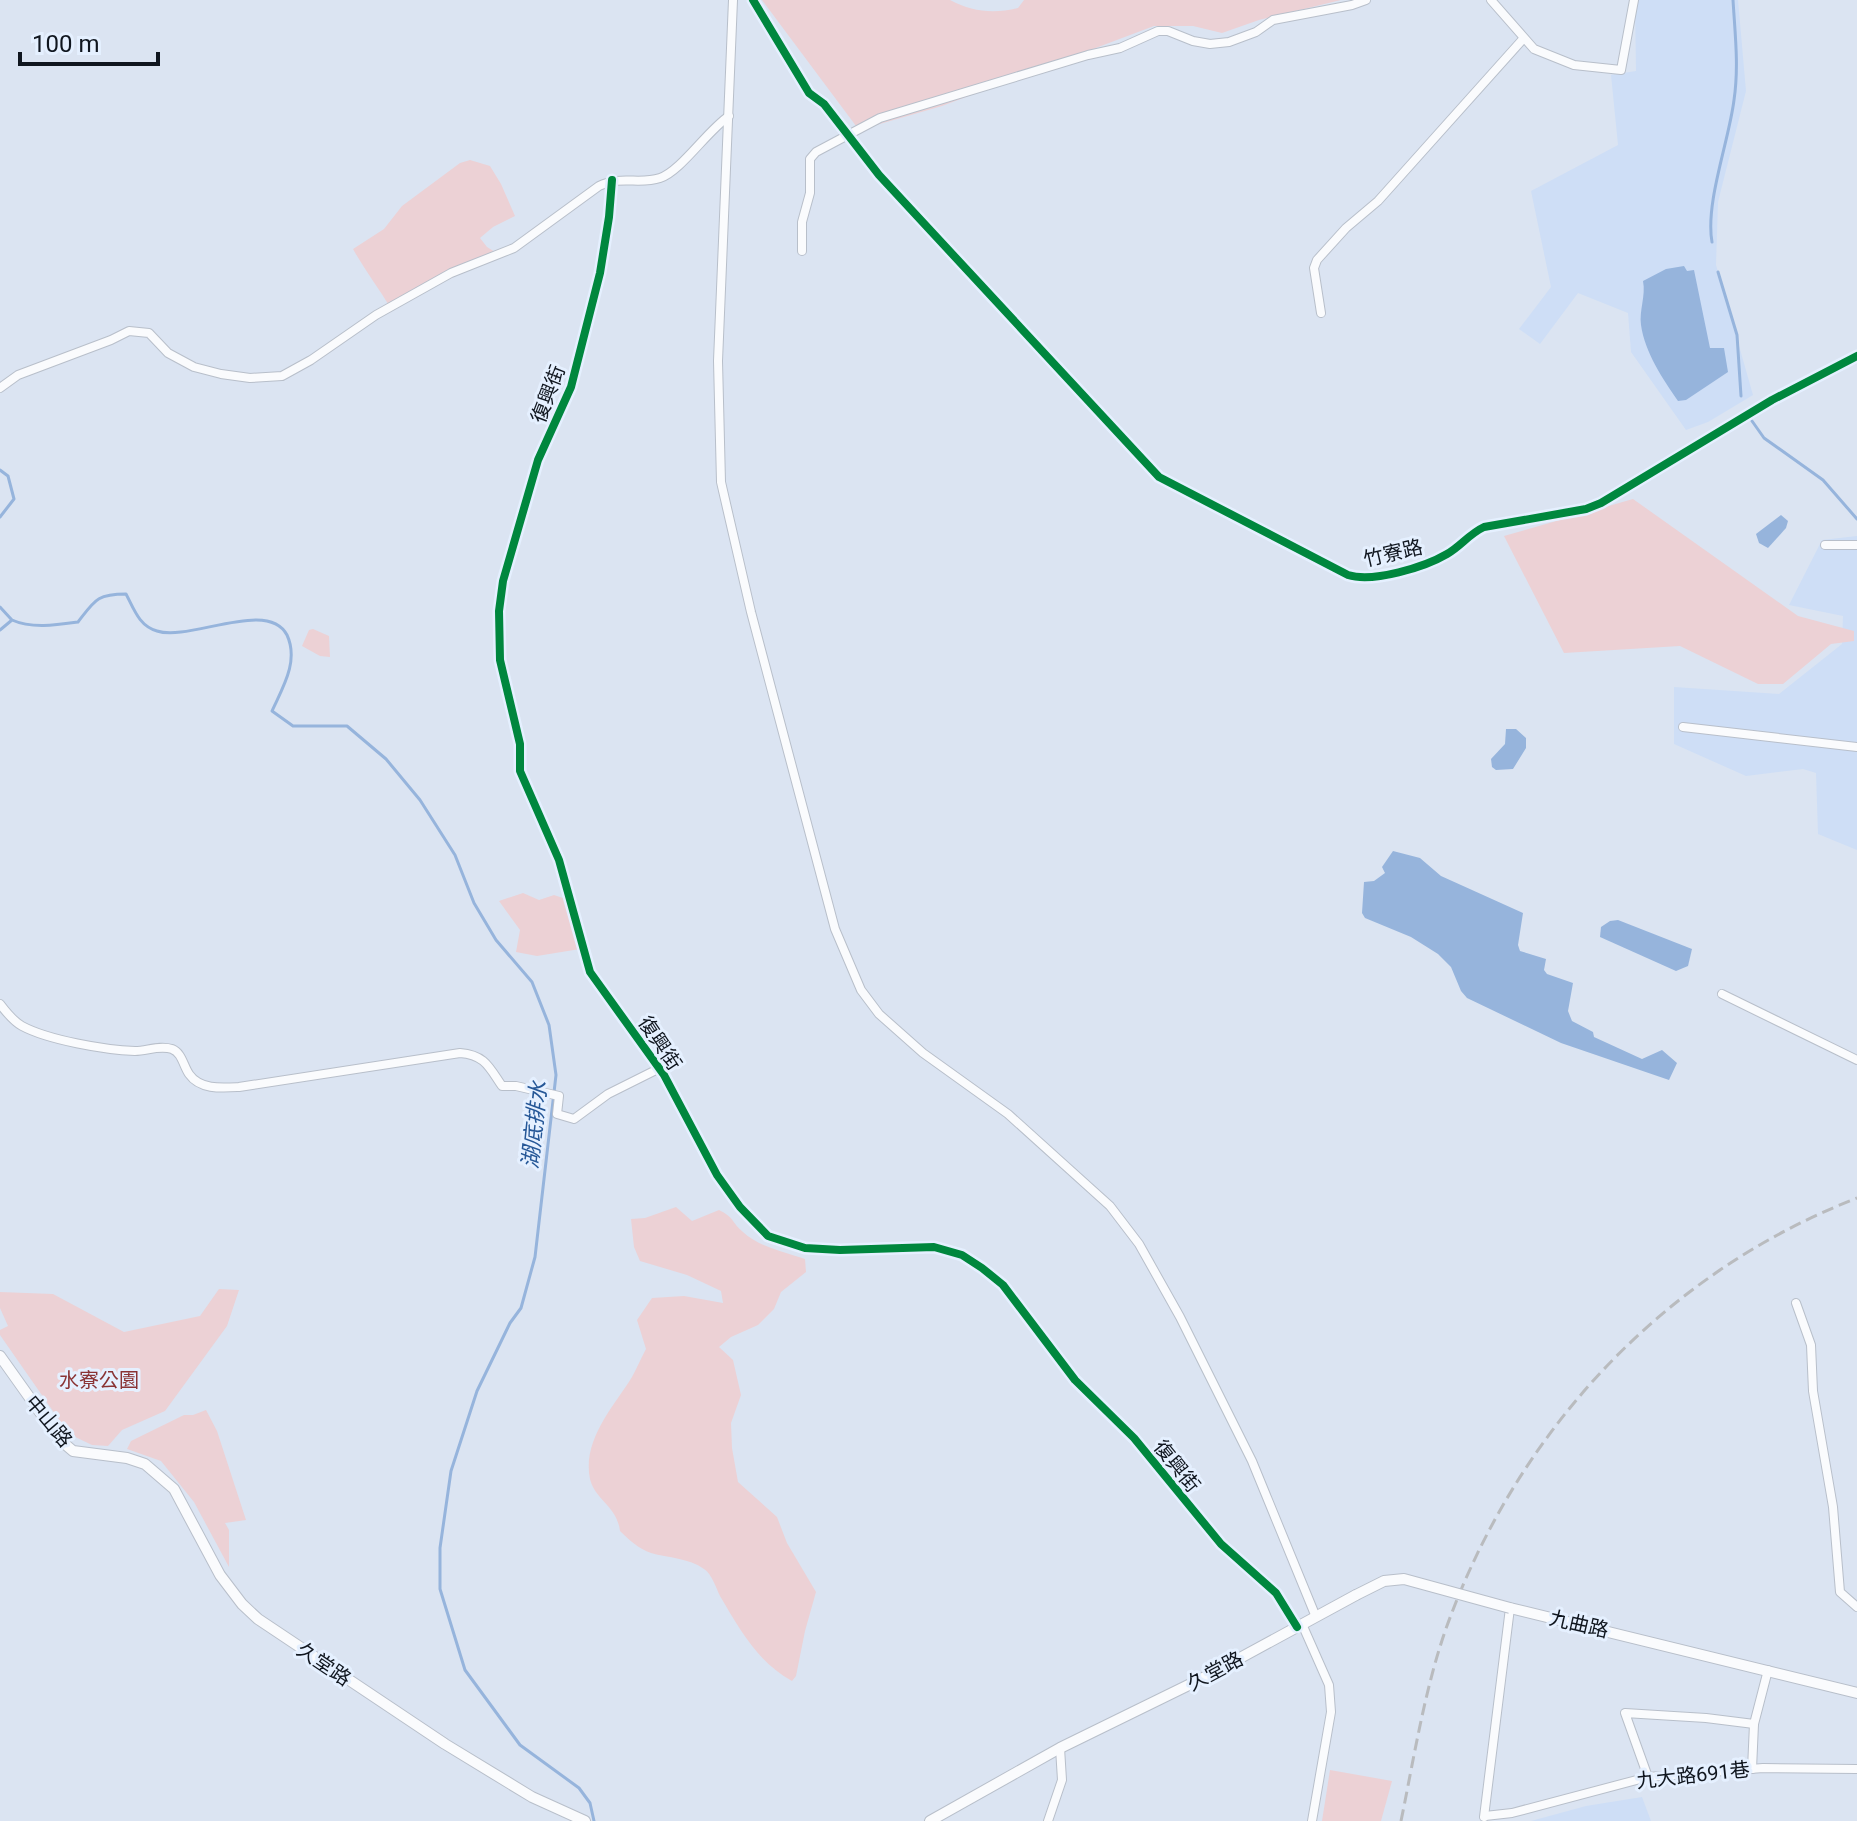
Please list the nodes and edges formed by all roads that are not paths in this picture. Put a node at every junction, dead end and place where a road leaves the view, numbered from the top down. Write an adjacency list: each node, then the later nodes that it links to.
1 (733, 0): 7 (street)
2 (753, 0): 8 (street, 竹寮路)
3 (1366, 0): 8 (street)
4 (1491, 0): 6 (street)
5 (1634, 0): 6 (street)
6 (1523, 39): 11 (street)
7 (729, 116): 9 (street); 27 (street)
8 (848, 135): 10 (street); 12 (street, 竹寮路)
9 (612, 180): 13 (street); 21 (street, 復興街)
10 (802, 251)
11 (1321, 313)
12 (1857, 356)
13 (0, 388)
14 (1825, 545): 15 (street)
15 (1857, 545)
16 (1683, 727): 17 (street)
17 (1857, 747)
18 (1722, 994): 20 (street)
19 (0, 1004): 21 (street)
20 (1857, 1060)
21 (660, 1068): 28 (street, 復興街)
22 (1796, 1303): 25 (street)
23 (0, 1356): 24 (street, 中山路)
24 (115, 1457): 37 (street, 久堂路)
25 (1857, 1607)
26 (1510, 1608): 27 (street, 久堂路, bridge); 29 (street, 九曲路); 36 (street)
27 (1316, 1617): 28 (street, 久堂路)
28 (1299, 1626): 32 (street, 久堂路); 40 (street, 復興街)
29 (1768, 1670): 30 (street, 九曲路); 31 (street)
30 (1857, 1693)
31 (1754, 1724): 33 (street); 35 (street)
32 (1060, 1748): 38 (street, 久堂路); 39 (street)
33 (1752, 1769): 34 (street, 九大路691巷); 35 (street, 九大路691巷)
34 (1857, 1769)
35 (1648, 1777): 36 (street, 九大路691巷)
36 (1484, 1818)
37 (585, 1821)
38 (930, 1821)
39 (1048, 1821)
40 (1312, 1821)

